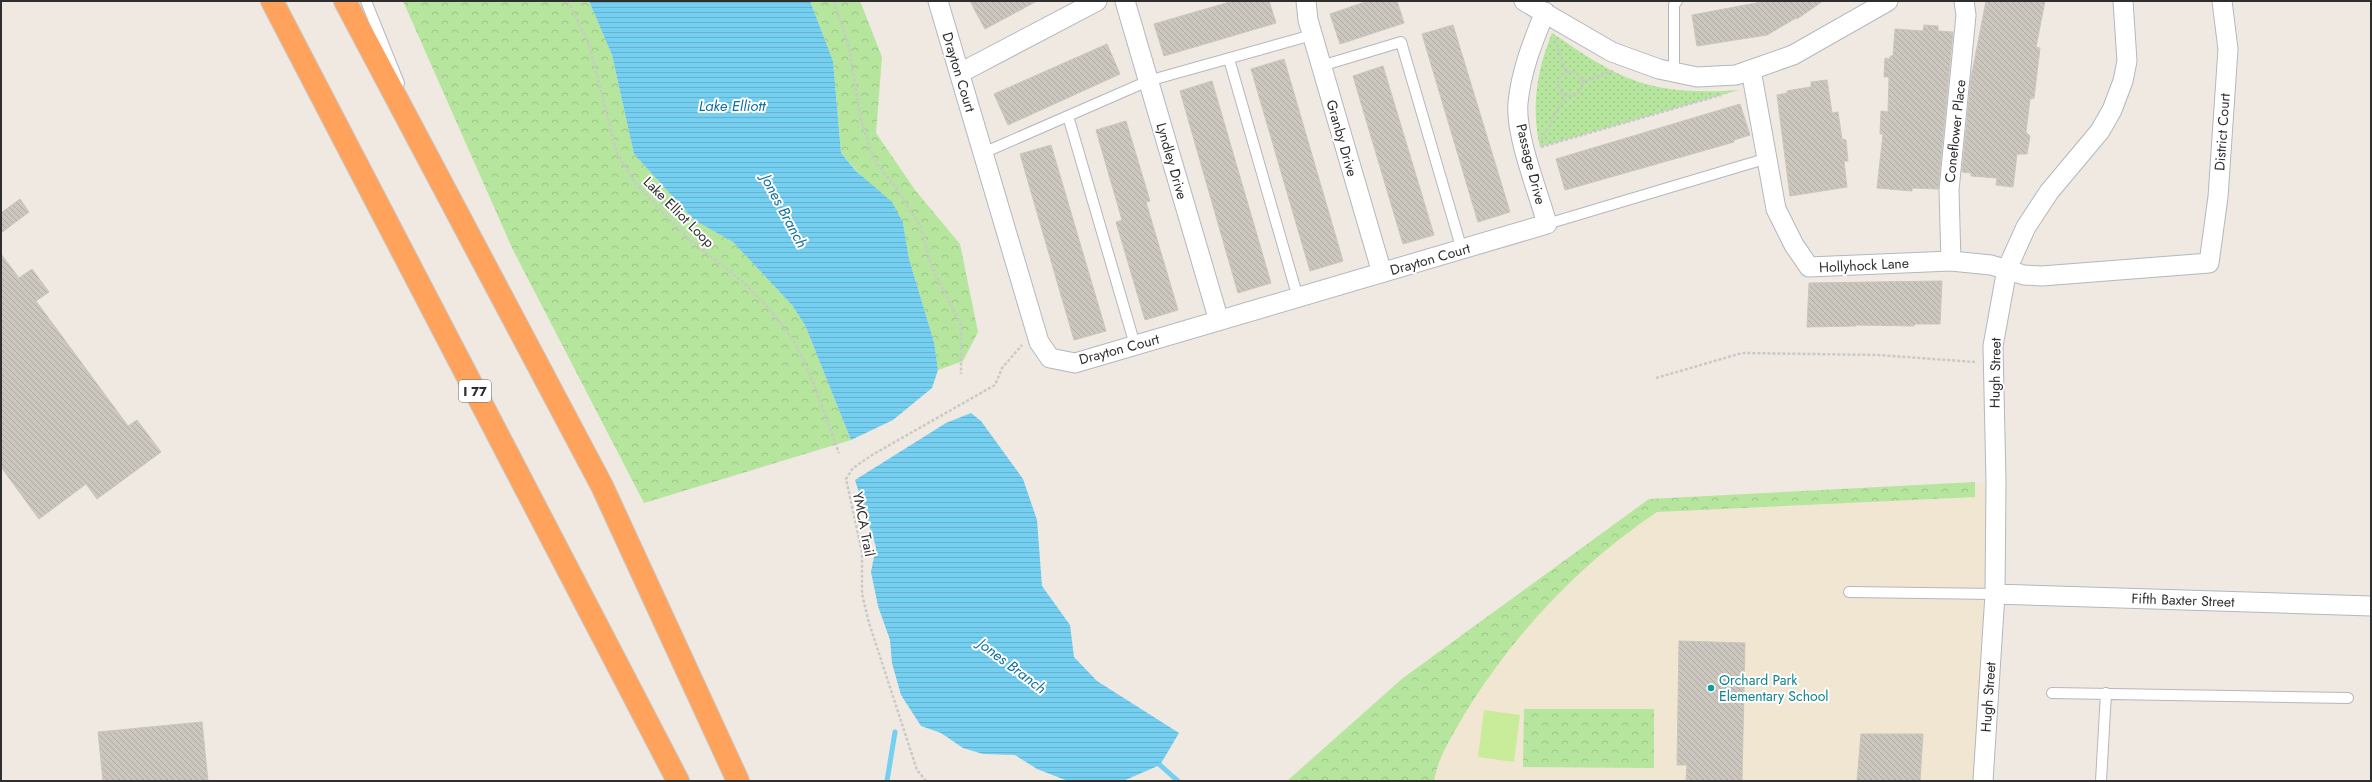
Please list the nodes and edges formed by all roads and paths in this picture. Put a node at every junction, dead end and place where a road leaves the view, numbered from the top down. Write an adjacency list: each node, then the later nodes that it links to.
1 (272, 1): 54 (highway, I 77)
2 (345, 1): 31 (highway)
3 (366, 1): 31 (lane)
4 (568, 1): 47 (path, Lake Elliot Loop)
5 (834, 1): 45 (path)
6 (938, 1): 24 (street, Drayton Court)
7 (1097, 1): 24 (street)
8 (1125, 1): 26 (street, Lyndley Drive)
9 (1306, 1): 18 (street, Granby Drive)
10 (1524, 1): 16 (street)
11 (1677, 1): 23 (lane)
12 (1888, 1): 21 (street)
13 (1964, 1): 36 (street, Coneflower Place)
14 (2123, 1): 38 (street, Hugh Street)
15 (2222, 1): 37 (street, District Court)
16 (1545, 12): 23 (street); 34 (street, Passage Drive)
17 (1552, 33): 25 (path)
18 (1312, 35): 19 (lane); 20 (street, Granby Drive)
19 (1230, 59): 26 (lane); 40 (lane)
20 (1321, 66): 35 (lane); 39 (street, Granby Drive)
21 (1751, 70): 23 (street); 33 (street, Hollyhock Lane)
22 (1614, 72): 27 (path)
23 (1674, 72)
24 (960, 73): 32 (street, Drayton Court)
25 (1566, 73): 27 (path); 29 (path)
26 (1148, 81): 30 (lane); 41 (street, Lyndley Drive)
27 (1582, 82): 29 (path)
28 (1724, 94): 29 (path)
29 (1566, 95)
30 (1068, 116): 32 (lane); 43 (lane)
31 (422, 147): 55 (highway)
32 (983, 153): 42 (street, Drayton Court)
33 (1768, 158): 34 (lane); 36 (street, Hollyhock Lane)
34 (1547, 224): 35 (street, Drayton Court)
35 (1462, 250): 39 (street, Drayton Court)
36 (1951, 261): 38 (street, Hollyhock Lane)
37 (2209, 263): 38 (street, Hollyhock Lane)
38 (2006, 269): 44 (street, Hugh Street)
39 (1382, 274): 40 (street, Drayton Court)
40 (1298, 298): 41 (street, Drayton Court)
41 (1219, 321): 43 (street, Drayton Court)
42 (1037, 333): 43 (street, Drayton Court); 56 (path, YMCA Trail)
43 (1135, 345)
44 (1994, 364): 46 (path); 49 (street, Hugh Street)
45 (961, 374)
46 (1656, 378)
47 (839, 453)
48 (1849, 592): 49 (lane)
49 (1995, 594): 50 (street, Fifth Baxter Street); 57 (street, Hugh Street)
50 (2371, 606)
51 (2052, 692): 52 (lane)
52 (2106, 694): 53 (lane); 58 (lane)
53 (2348, 698)
54 (678, 781)
55 (738, 781)
56 (926, 781)
57 (1983, 781)
58 (2101, 781)

